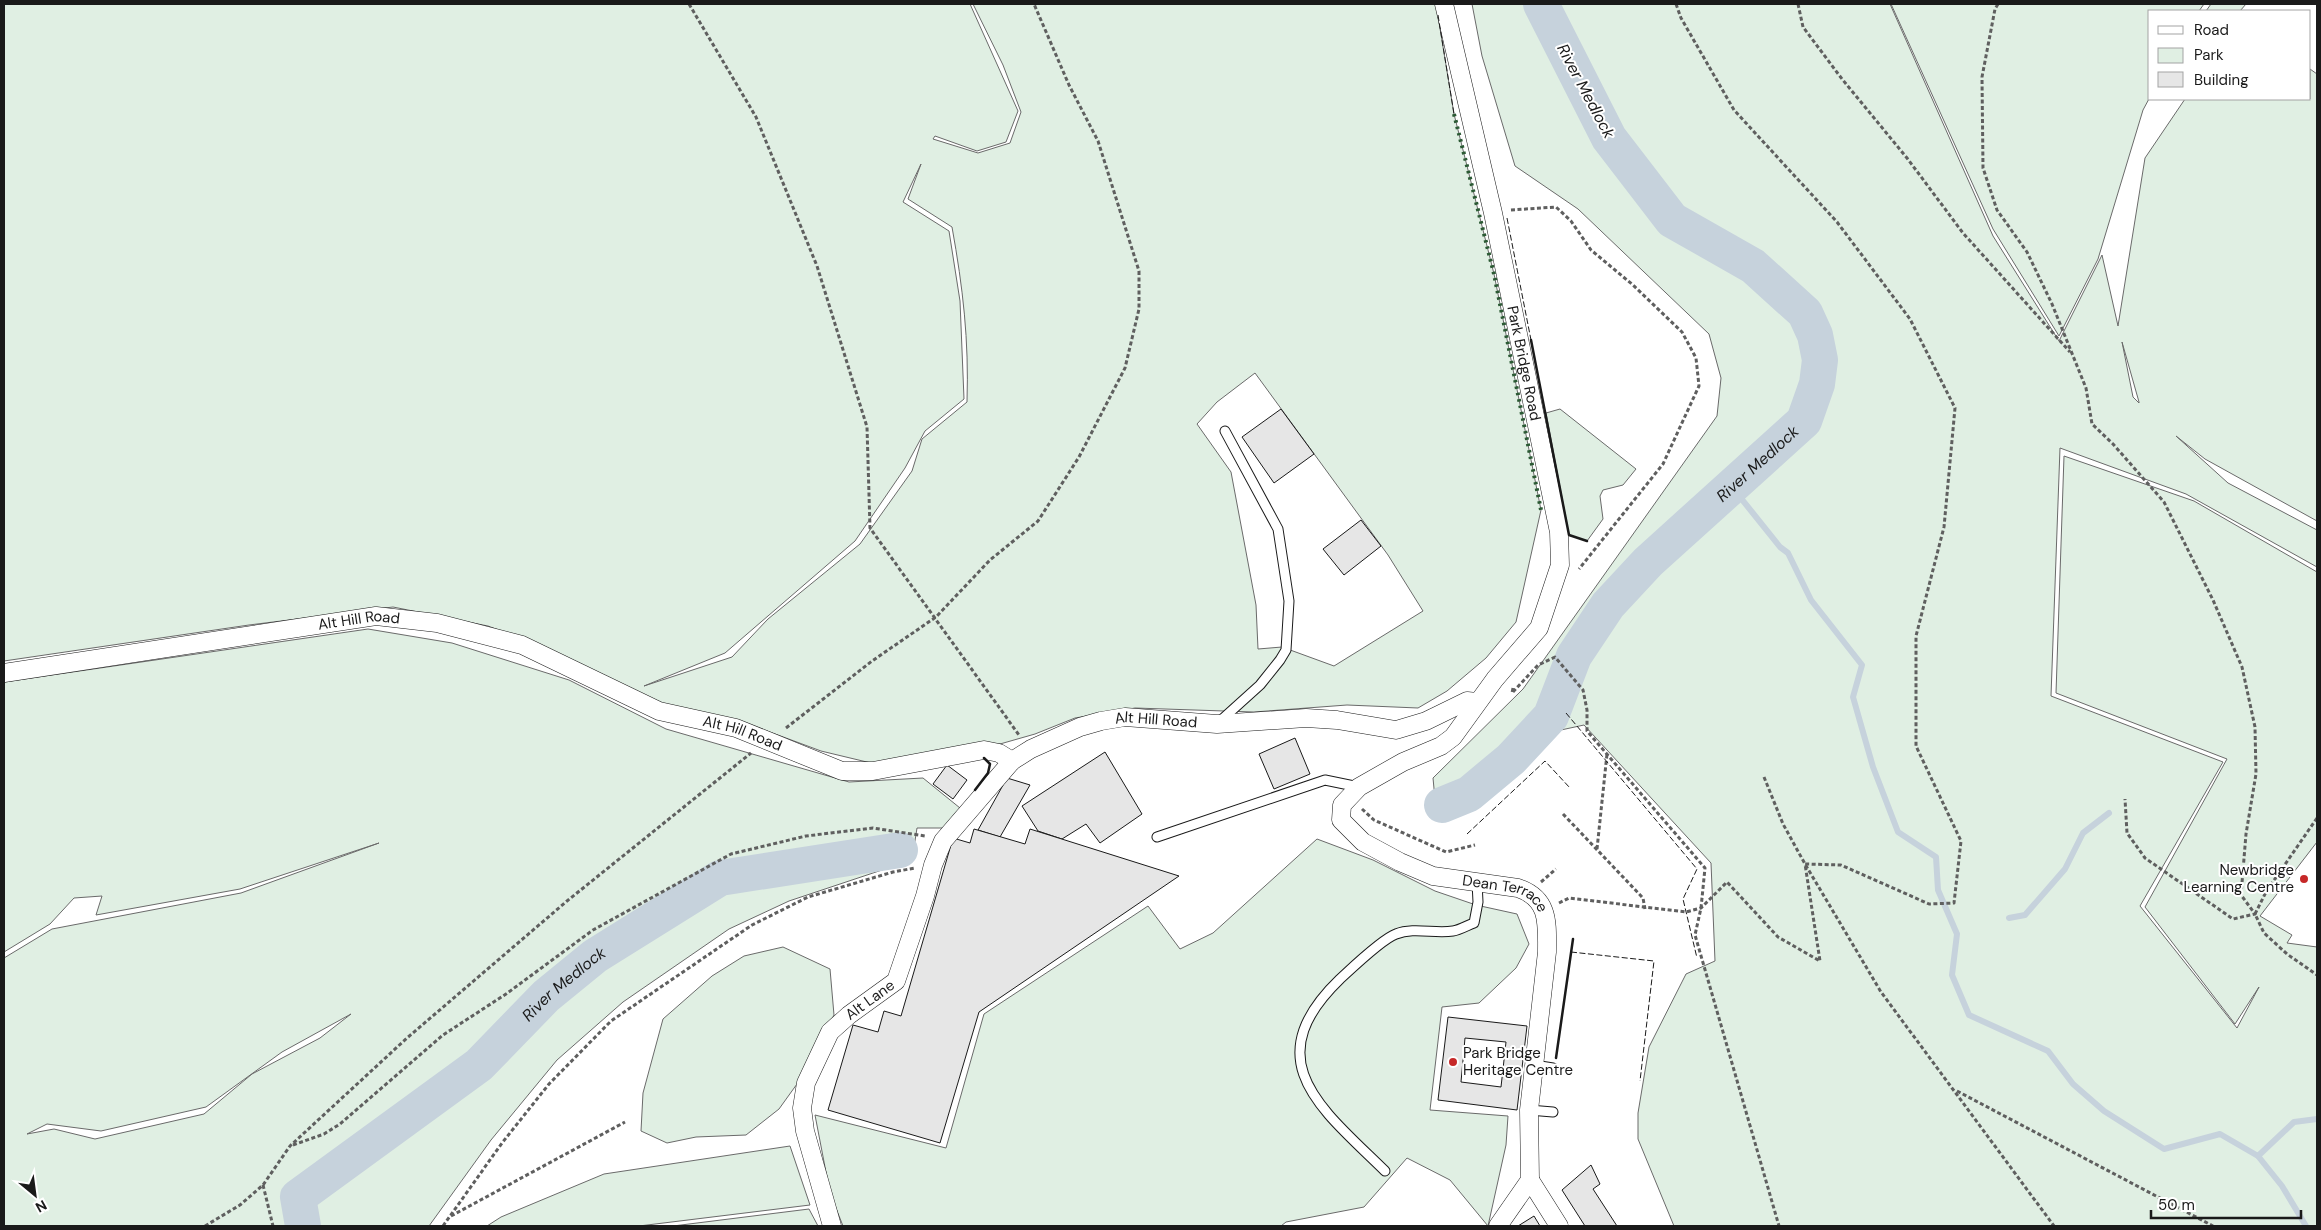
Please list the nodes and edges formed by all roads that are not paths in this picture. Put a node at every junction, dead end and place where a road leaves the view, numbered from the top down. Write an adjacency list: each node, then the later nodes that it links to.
1 (1444, 4): 4 (street, Park Bridge Road)
2 (1225, 431): 5 (lane)
3 (4, 673): 6 (street, Alt Hill Road)
4 (1477, 702): 5 (street, Alt Hill Road); 7 (street, Dean Terrace)
5 (1217, 724): 6 (street, Alt Hill Road)
6 (1012, 761): 16 (street, Alt Lane)
7 (1359, 787): 8 (lane); 9 (street, Dean Terrace)
8 (1156, 837)
9 (1477, 882): 10 (street, Dean Terrace); 14 (lane)
10 (1534, 1066): 11 (lane); 12 (street, Dean Terrace)
11 (1552, 1068)
12 (1530, 1110): 13 (lane); 15 (street, Dean Terrace)
13 (1552, 1112)
14 (1385, 1171)
15 (1530, 1180): 17 (street); 18 (street)
16 (832, 1226)
17 (1498, 1226)
18 (1559, 1226)

